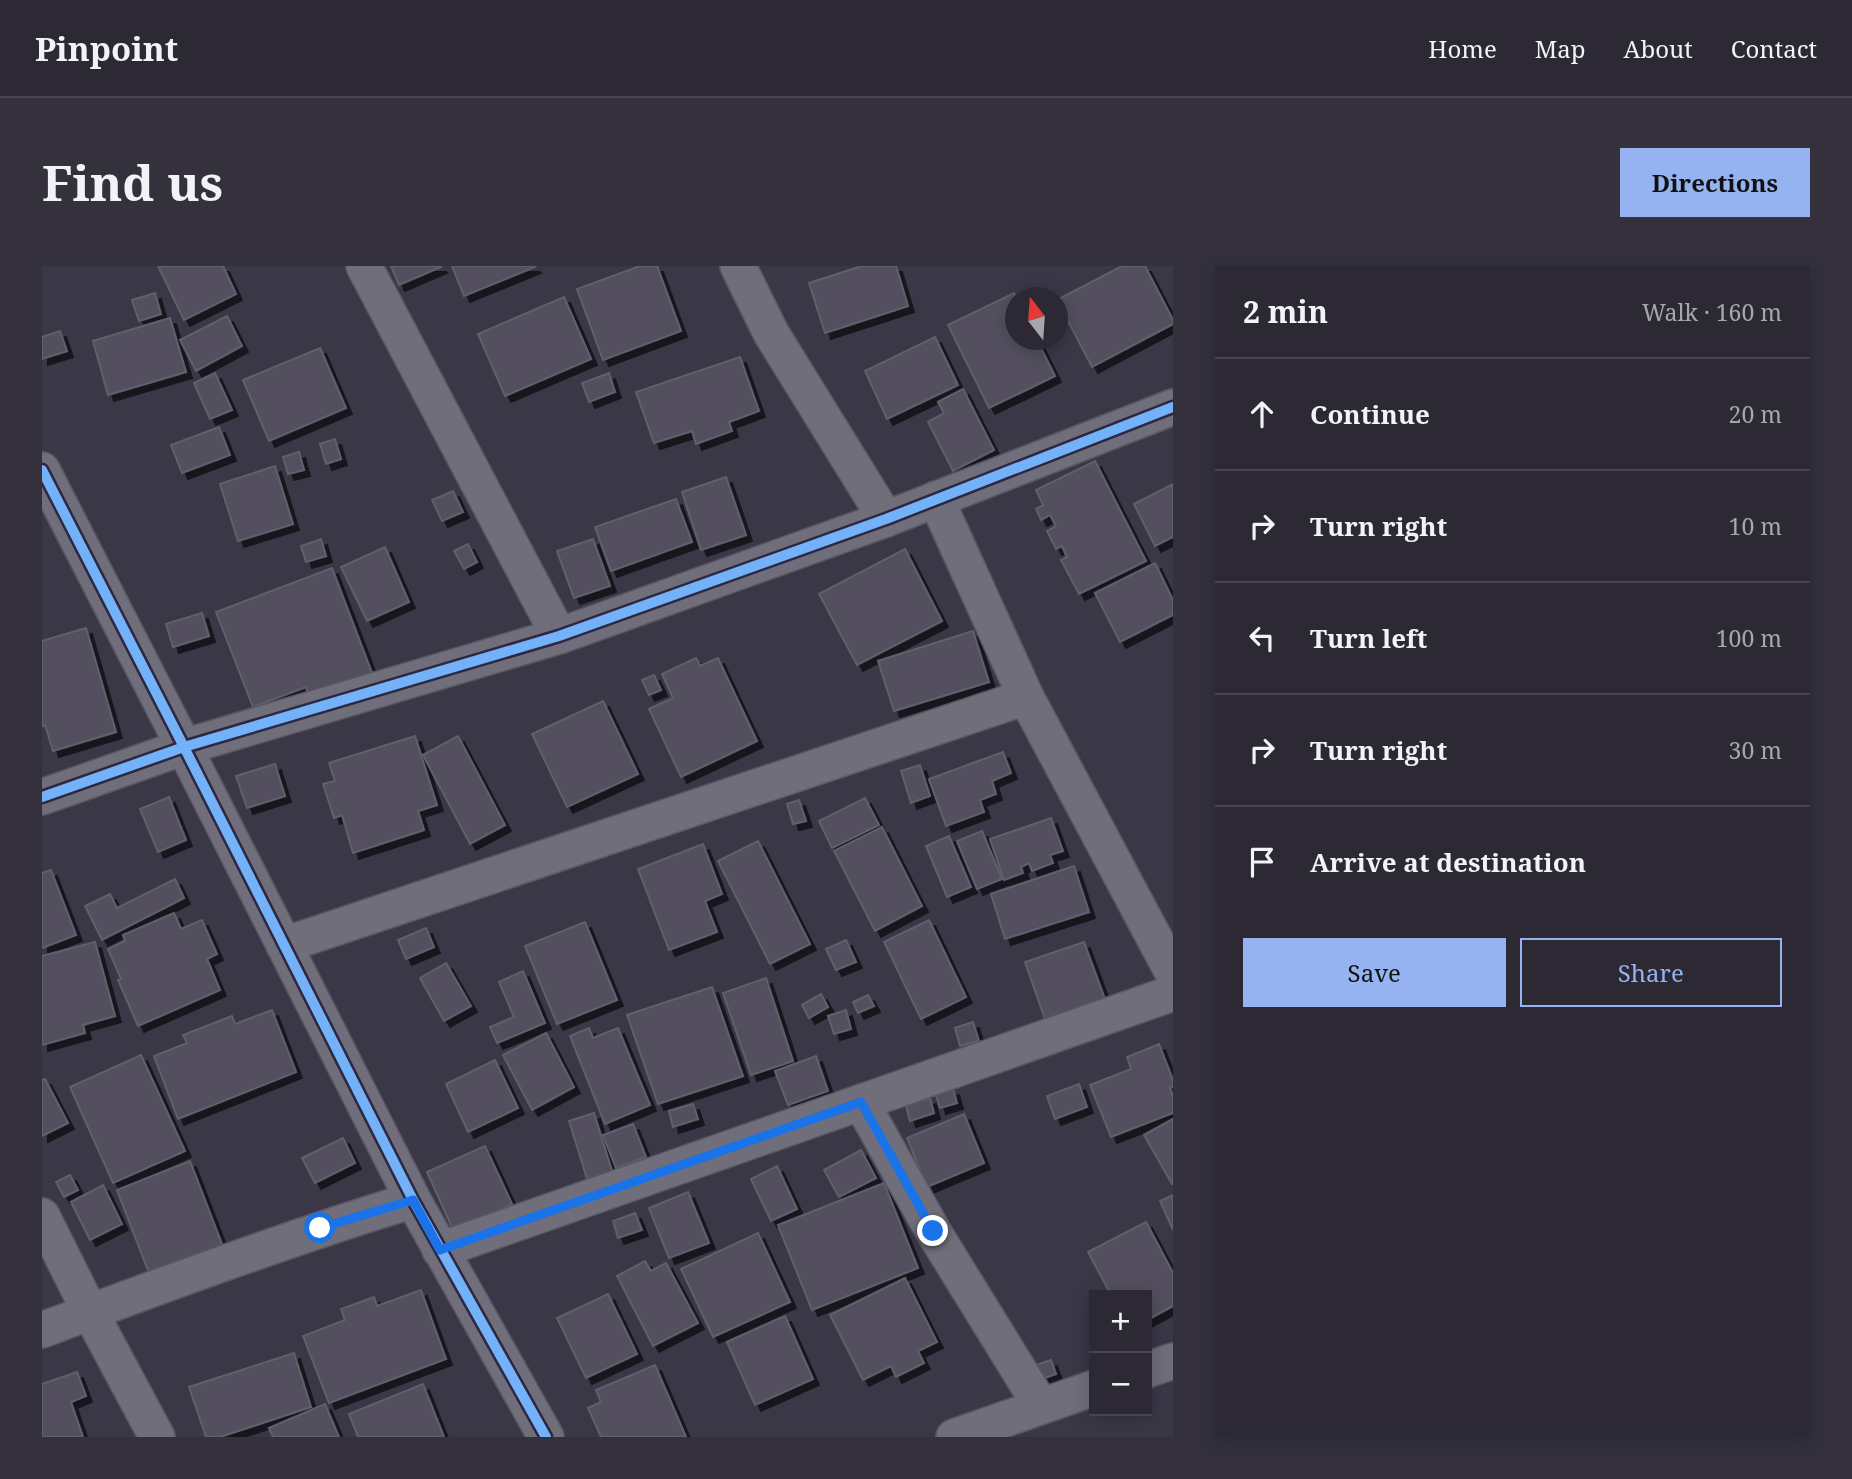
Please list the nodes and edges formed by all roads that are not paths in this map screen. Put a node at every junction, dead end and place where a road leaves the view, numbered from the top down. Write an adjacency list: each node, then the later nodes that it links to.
1 (364, 266): 7 (street)
2 (737, 266): 6 (street)
3 (1173, 407): 5 (street)
4 (42, 470): 9 (street)
5 (936, 499): 6 (street); 8 (street)
6 (886, 519): 7 (street)
7 (559, 636): 9 (street)
8 (1026, 697): 11 (street); 12 (street)
9 (184, 747): 10 (street); 11 (street)
10 (42, 797)
11 (284, 945): 15 (street)
12 (1173, 973)
13 (1173, 993): 14 (street)
14 (861, 1102): 17 (street); 23 (street)
15 (413, 1200): 17 (street); 18 (street)
16 (42, 1216): 18 (street)
17 (440, 1250): 25 (street)
18 (90, 1312): 19 (street); 24 (street)
19 (42, 1330)
20 (1173, 1361): 21 (street)
21 (1152, 1368)
22 (1089, 1390): 23 (street)
23 (1041, 1406): 26 (street)
24 (157, 1437)
25 (546, 1437)
26 (954, 1437)

